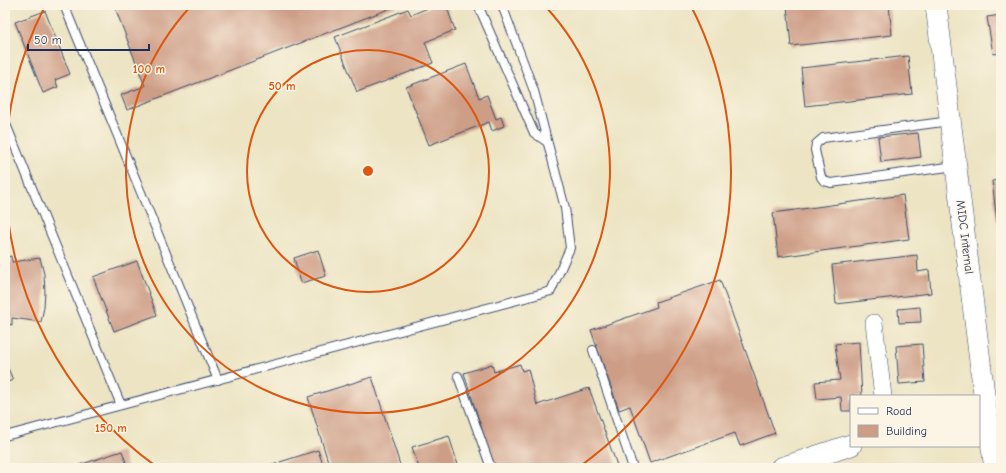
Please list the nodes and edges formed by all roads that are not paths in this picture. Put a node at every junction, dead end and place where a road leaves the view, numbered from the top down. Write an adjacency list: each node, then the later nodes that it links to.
1 (64, 5): 12 (lane)
2 (478, 5): 7 (lane)
3 (502, 5): 7 (lane)
4 (936, 5): 5 (street, MIDC Internal)
5 (950, 121): 8 (street, MIDC Internal); 8 (lane)
6 (5, 122): 15 (lane)
7 (547, 142): 12 (lane)
8 (956, 166): 14 (street, MIDC Internal)
9 (874, 323): 13 (street)
10 (593, 350): 19 (lane)
11 (458, 376): 18 (lane)
12 (218, 380): 15 (lane)
13 (883, 395)
14 (982, 403): 21 (street, MIDC Internal)
15 (121, 405): 16 (lane)
16 (5, 436)
17 (850, 445): 20 (street)
18 (491, 468)
19 (633, 468)
20 (781, 468)
21 (995, 468)

